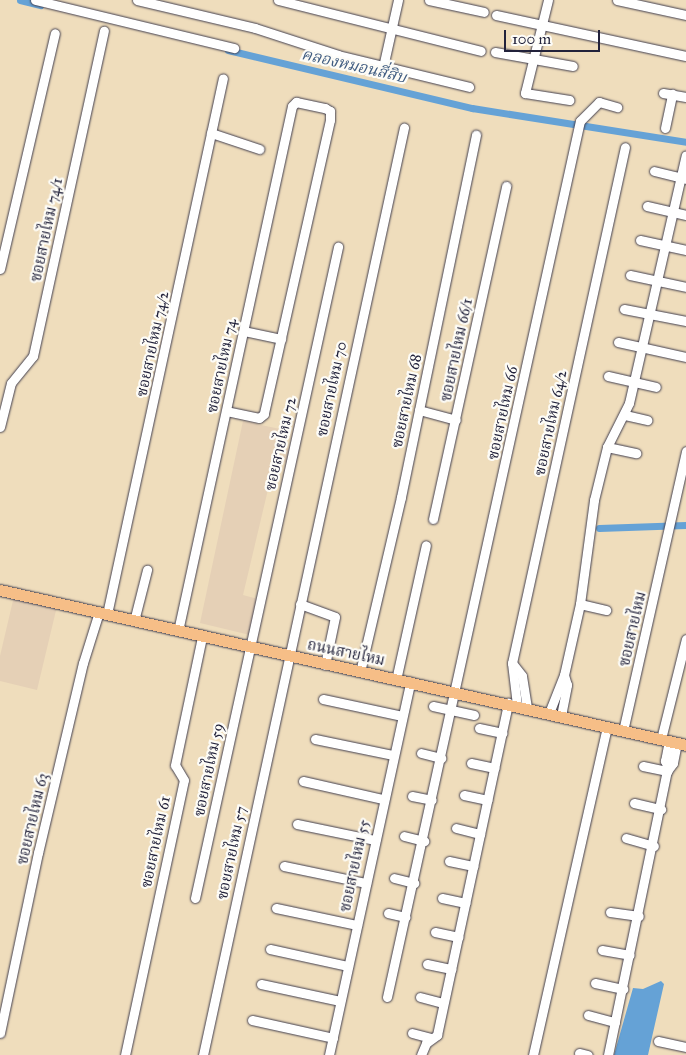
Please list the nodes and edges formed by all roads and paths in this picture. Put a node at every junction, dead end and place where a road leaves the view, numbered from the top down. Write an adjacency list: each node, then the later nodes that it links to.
1 (35, 0): 15 (street)
2 (138, 0): 21 (street)
3 (278, 0): 12 (street)
4 (398, 0): 12 (street)
5 (430, 0): 8 (street)
6 (548, 0): 11 (street)
7 (618, 0): 10 (street)
8 (484, 12)
9 (496, 15): 11 (street)
10 (686, 15)
11 (541, 23): 18 (street); 19 (street)
12 (390, 30): 16 (street); 21 (street)
13 (104, 31): 64 (street, ซอยสายไหม 74/1)
14 (55, 33): 44 (street)
15 (234, 48)
16 (480, 50)
17 (495, 52): 19 (street)
18 (686, 56)
19 (534, 60): 20 (street); 25 (street)
20 (573, 66)
21 (383, 67): 23 (street)
22 (223, 78): 29 (street, ซอยสายไหม 74/2)
23 (469, 87)
24 (686, 97): 28 (street)
25 (569, 100)
26 (618, 107): 86 (street, ซอยสายไหม 66)
27 (404, 128): 72 (street, ซอยสายไหม 70)
28 (665, 128)
29 (211, 133): 32 (street); 75 (street, ซอยสายไหม 74/2)
30 (476, 136): 59 (street, ซอยสายไหม 68)
31 (625, 147): 88 (street, ซอยสายไหม 64/2)
32 (259, 149)
33 (686, 156): 35 (street)
34 (654, 171): 35 (street)
35 (683, 178): 38 (street)
36 (506, 186): 62 (street, ซอยสายไหม 66/1)
37 (647, 206): 38 (street)
38 (673, 212): 39 (street); 41 (street)
39 (686, 215)
40 (640, 240): 41 (street)
41 (666, 246): 43 (street); 46 (street)
42 (338, 247): 80 (street, ซอยสายไหม 72)
43 (686, 250)
44 (0, 269)
45 (630, 275): 46 (street)
46 (658, 282): 47 (street); 49 (street)
47 (686, 287)
48 (624, 309): 49 (street)
49 (650, 314): 50 (street); 54 (street)
50 (686, 322)
51 (244, 331): 52 (street); 52 (street, ซอยสายไหม 74); 60 (street, ซอยสายไหม 74)
52 (281, 339): 60 (street)
53 (618, 342): 54 (street)
54 (642, 348): 55 (street); 57 (street)
55 (686, 358)
56 (608, 376): 57 (street)
57 (634, 382): 58 (street); 61 (street)
58 (656, 387)
59 (419, 410): 62 (street); 83 (street, ซอยสายไหม 68)
60 (227, 411): 77 (street, ซอยสายไหม 74)
61 (625, 415): 63 (street); 65 (street)
62 (456, 420): 68 (street, ซอยสายไหม 66/1)
63 (647, 420)
64 (0, 427)
65 (607, 447): 67 (street); 73 (street)
66 (686, 451): 96 (street, ซอยสายไหม)
67 (636, 453)
68 (433, 519)
69 (426, 545): 84 (street)
70 (147, 570): 76 (street)
71 (0, 590): 75 (main road, ถนนสายไหม)
72 (300, 604): 81 (street, ซอยสายไหม 70); 82 (street)
73 (580, 604): 74 (street); 91 (street)
74 (606, 610)
75 (103, 613): 76 (main road, ถนนสายไหม); 156 (street, ซอยสายไหม 63)
76 (134, 621): 77 (main road, ถนนสายไหม)
77 (178, 631): 78 (main road, ถนนสายไหม)
78 (202, 637): 80 (main road, ถนนสายไหม); 162 (street, ซอยสายไหม 61)
79 (686, 639): 99 (street)
80 (249, 647): 81 (main road, ถนนสายไหม); 129 (street, ซอยสายไหม 59)
81 (288, 656): 82 (main road, ถนนสายไหม); 163 (street, ซอยสายไหม 57)
82 (325, 664): 83 (main road, ถนนสายไหม)
83 (360, 672): 84 (main road, ถนนสายไหม)
84 (396, 680): 85 (main road, ถนนสายไหม)
85 (410, 682): 86 (main road, ถนนสายไหม); 92 (street, ซอยสายไหม 55)
86 (454, 692): 88 (main road, ถนนสายไหม); 90 (street, ซอยสายไหม 66)
87 (323, 699): 92 (street)
88 (517, 705): 91 (main road, ถนนสายไหม); 97 (street)
89 (433, 706): 90 (street)
90 (451, 710): 93 (street); 102 (street, ซอยสายไหม 66)
91 (555, 714): 94 (main road, ถนนสายไหม)
92 (402, 716): 101 (street, ซอยสายไหม 55)
93 (474, 716)
94 (607, 727): 96 (main road, ถนนสายไหม); 166 (street)
95 (479, 728): 97 (street)
96 (623, 731): 99 (main road, ถนนสายไหม)
97 (502, 733): 105 (street)
98 (315, 739): 101 (street)
99 (677, 742): 106 (street)
100 (421, 753): 102 (street)
101 (393, 755): 110 (street, ซอยสายไหม 55)
102 (441, 758): 111 (street, ซอยสายไหม 66)
103 (471, 763): 105 (street)
104 (642, 766): 106 (street)
105 (494, 768): 112 (street)
106 (668, 769): 114 (street)
107 (304, 782): 110 (street)
108 (464, 795): 112 (street)
109 (412, 796): 111 (street)
110 (383, 799): 120 (street, ซอยสายไหม 55)
111 (432, 800): 121 (street, ซอยสายไหม 66)
112 (487, 800): 117 (street)
113 (634, 803): 114 (street)
114 (661, 808): 122 (street)
115 (297, 824): 120 (street)
116 (456, 828): 117 (street)
117 (480, 834): 125 (street)
118 (404, 836): 121 (street)
119 (626, 838): 122 (street)
120 (374, 840): 127 (street, ซอยสายไหม 55)
121 (424, 841): 128 (street, ซอยสายไหม 66)
122 (654, 846): 135 (street)
123 (449, 861): 125 (street)
124 (284, 866): 127 (street)
125 (473, 866): 131 (street)
126 (394, 878): 128 (street)
127 (366, 883): 137 (street, ซอยสายไหม 55)
128 (414, 883): 136 (street, ซอยสายไหม 66)
129 (195, 898)
130 (442, 898): 131 (street)
131 (465, 903): 139 (street)
132 (276, 908): 137 (street)
133 (610, 912): 135 (street)
134 (388, 913): 136 (street)
135 (639, 916): 142 (street)
136 (406, 917): 149 (street, ซอยสายไหม 66)
137 (358, 925): 144 (street, ซอยสายไหม 55)
138 (435, 932): 139 (street)
139 (458, 937): 145 (street)
140 (270, 949): 144 (street)
141 (602, 950): 142 (street)
142 (630, 955): 148 (street)
143 (427, 964): 145 (street)
144 (348, 966): 151 (street, ซอยสายไหม 55)
145 (451, 969): 152 (street)
146 (594, 983): 148 (street)
147 (261, 984): 151 (street)
148 (623, 989): 155 (street)
149 (387, 997)
150 (420, 997): 152 (street)
151 (340, 1001): 158 (street, ซอยสายไหม 55)
152 (444, 1003): 159 (street)
153 (588, 1015): 155 (street)
154 (252, 1020): 158 (street)
155 (615, 1022): 167 (street)
156 (0, 1033)
157 (412, 1033): 159 (street)
158 (332, 1038): 164 (street, ซอยสายไหม 55)
159 (431, 1038): 165 (street)
160 (658, 1041): 161 (street)
161 (686, 1047)
162 (125, 1055)
163 (203, 1055)
164 (329, 1055)
165 (420, 1055)
166 (533, 1055)
167 (608, 1055)

